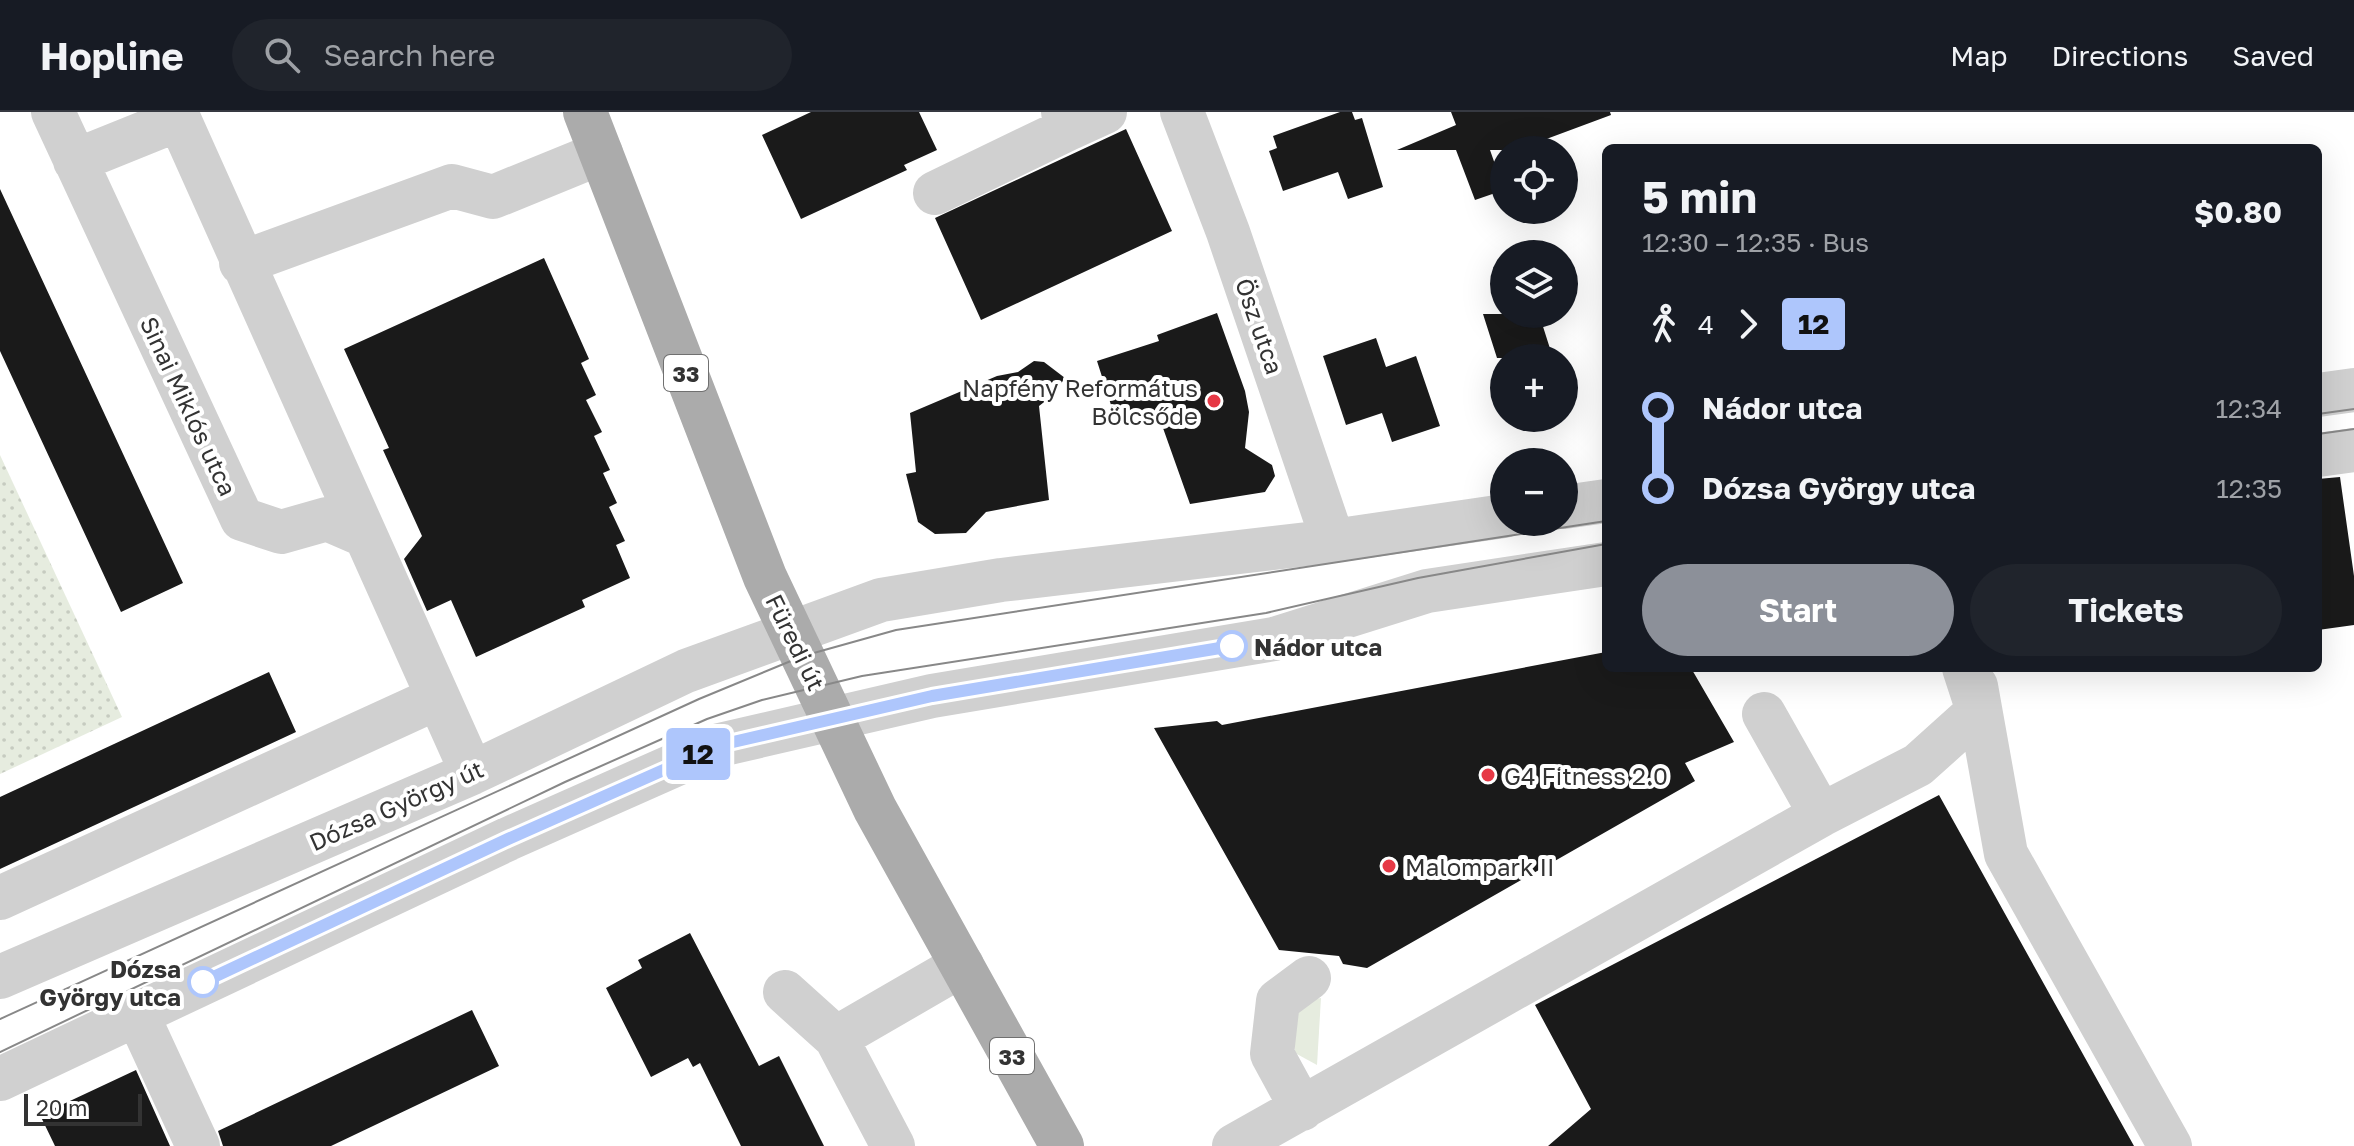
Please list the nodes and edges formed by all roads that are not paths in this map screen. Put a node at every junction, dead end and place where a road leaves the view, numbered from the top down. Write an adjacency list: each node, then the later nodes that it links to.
1 (53, 112): 6 (street, Sinai Miklós utca)
2 (585, 112): 5 (main road, Füredi út / 33)
3 (1182, 112): 17 (street, Ösz utca)
4 (1079, 117): 7 (street)
5 (601, 153): 8 (street); 19 (main road, Füredi út / 33)
6 (75, 161): 8 (street); 16 (street, Sinai Miklós utca)
7 (935, 193)
8 (241, 263): 16 (street)
9 (2354, 390): 10 (street)
10 (2322, 394)
11 (2354, 450): 12 (street)
12 (2322, 454)
13 (1602, 502): 14 (street)
14 (1578, 505)
15 (1490, 518): 17 (street)
16 (364, 535): 22 (street)
17 (1333, 541): 19 (street)
18 (1602, 565): 25 (street)
19 (792, 633): 25 (main road, Füredi út / 33); 26 (street, Dózsa György út)
20 (1965, 672): 23 (street)
21 (1974, 672): 23 (street)
22 (437, 698): 26 (street); 28 (street)
23 (1978, 711): 27 (street); 41 (street)
24 (1764, 714): 27 (street)
25 (832, 718): 29 (main road, Füredi út / 33); 33 (street)
26 (472, 773): 30 (street, Dózsa György út)
27 (1821, 815): 36 (street)
28 (0, 898)
29 (962, 965): 34 (street); 39 (main road, Füredi út / 33)
30 (0, 977)
31 (1309, 978): 36 (street)
32 (785, 992): 34 (street)
33 (137, 1014): 35 (street); 37 (street)
34 (836, 1038): 38 (street)
35 (0, 1079)
36 (1302, 1109): 40 (street)
37 (198, 1146)
38 (893, 1146)
39 (1062, 1146)
40 (1234, 1146)
41 (2170, 1146)

